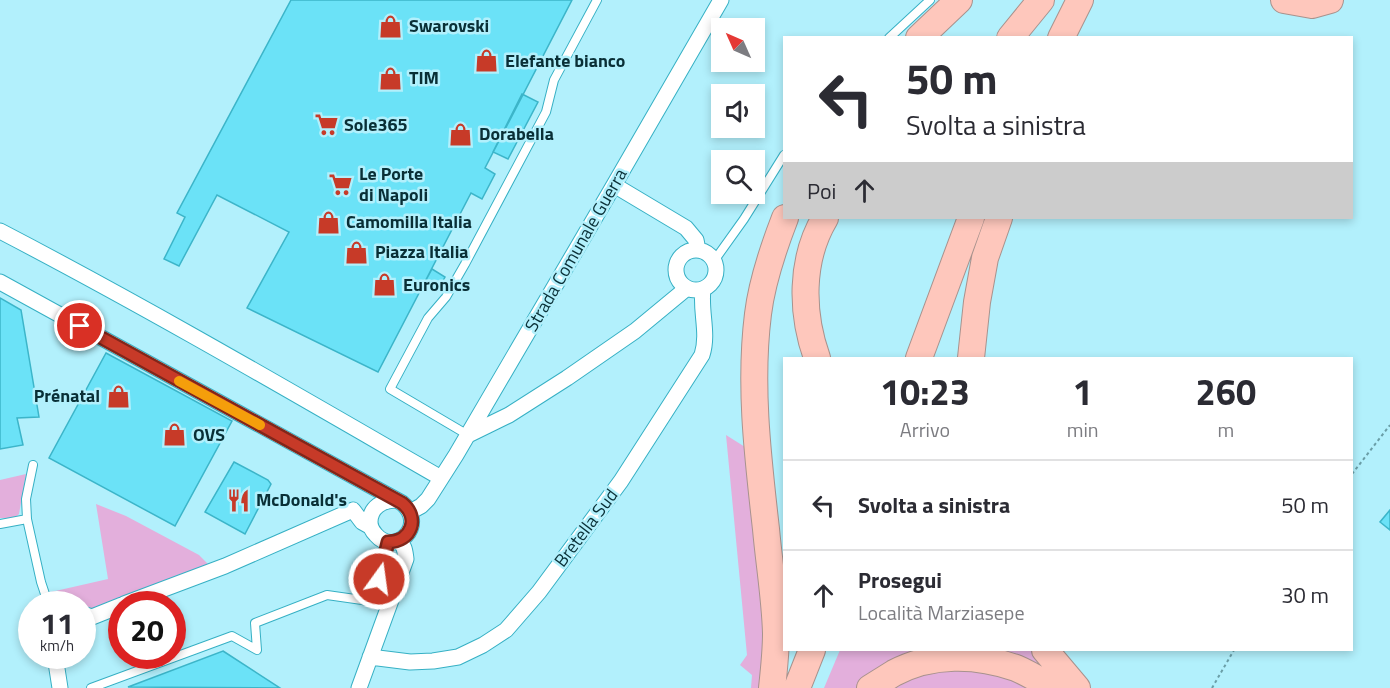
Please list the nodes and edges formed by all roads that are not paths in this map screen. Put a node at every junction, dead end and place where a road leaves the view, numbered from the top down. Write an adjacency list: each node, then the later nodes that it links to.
1 (597, 0): 32 (lane)
2 (721, 0): 16 (street, Strada Comunale Guerra)
3 (930, 0): 10 (lane)
4 (959, 0): 11 (highway)
5 (1041, 0): 12 (highway)
6 (1062, 0): 13 (highway)
7 (1080, 0): 14 (highway)
8 (1284, 0): 9 (highway)
9 (1330, 0)
10 (891, 36)
11 (921, 36)
12 (1012, 36)
13 (1045, 36)
14 (1063, 36)
15 (783, 157): 24 (lane)
16 (614, 186): 23 (street); 32 (street, Strada Comunale Guerra)
17 (785, 219): 54 (highway)
18 (825, 219): 28 (highway)
19 (971, 219): 29 (highway)
20 (987, 219): 30 (highway)
21 (999, 219): 31 (highway)
22 (0, 231): 34 (street)
23 (698, 250): 24 (street); 26 (street)
24 (714, 261): 27 (street)
25 (0, 282): 35 (street)
26 (687, 288): 27 (street); 32 (street)
27 (704, 289): 49 (street, Bretella Sud)
28 (817, 357)
29 (919, 357)
30 (936, 357)
31 (971, 357)
32 (468, 435): 34 (street, Strada Comunale Guerra)
33 (33, 465): 39 (lane)
34 (441, 478): 38 (street, Strada Comunale Guerra)
35 (367, 484): 36 (street); 37 (street)
36 (396, 500): 37 (street); 38 (street)
37 (376, 507): 41 (street)
38 (410, 512): 42 (street)
39 (27, 519): 40 (lane); 43 (lane)
40 (0, 524)
41 (371, 527): 42 (street); 44 (street)
42 (393, 541): 49 (street); 52 (lane)
43 (44, 591)
44 (160, 591)
45 (813, 651): 55 (highway)
46 (829, 651): 56 (highway)
47 (1047, 651): 59 (highway)
48 (1068, 651): 60 (highway)
49 (370, 657): 53 (street)
50 (57, 669): 51 (street)
51 (60, 688)
52 (91, 688)
53 (358, 688)
54 (771, 688)
55 (797, 688)
56 (814, 688)
57 (870, 688): 58 (highway)
58 (1053, 688)
59 (1077, 688)
60 (1096, 688)

